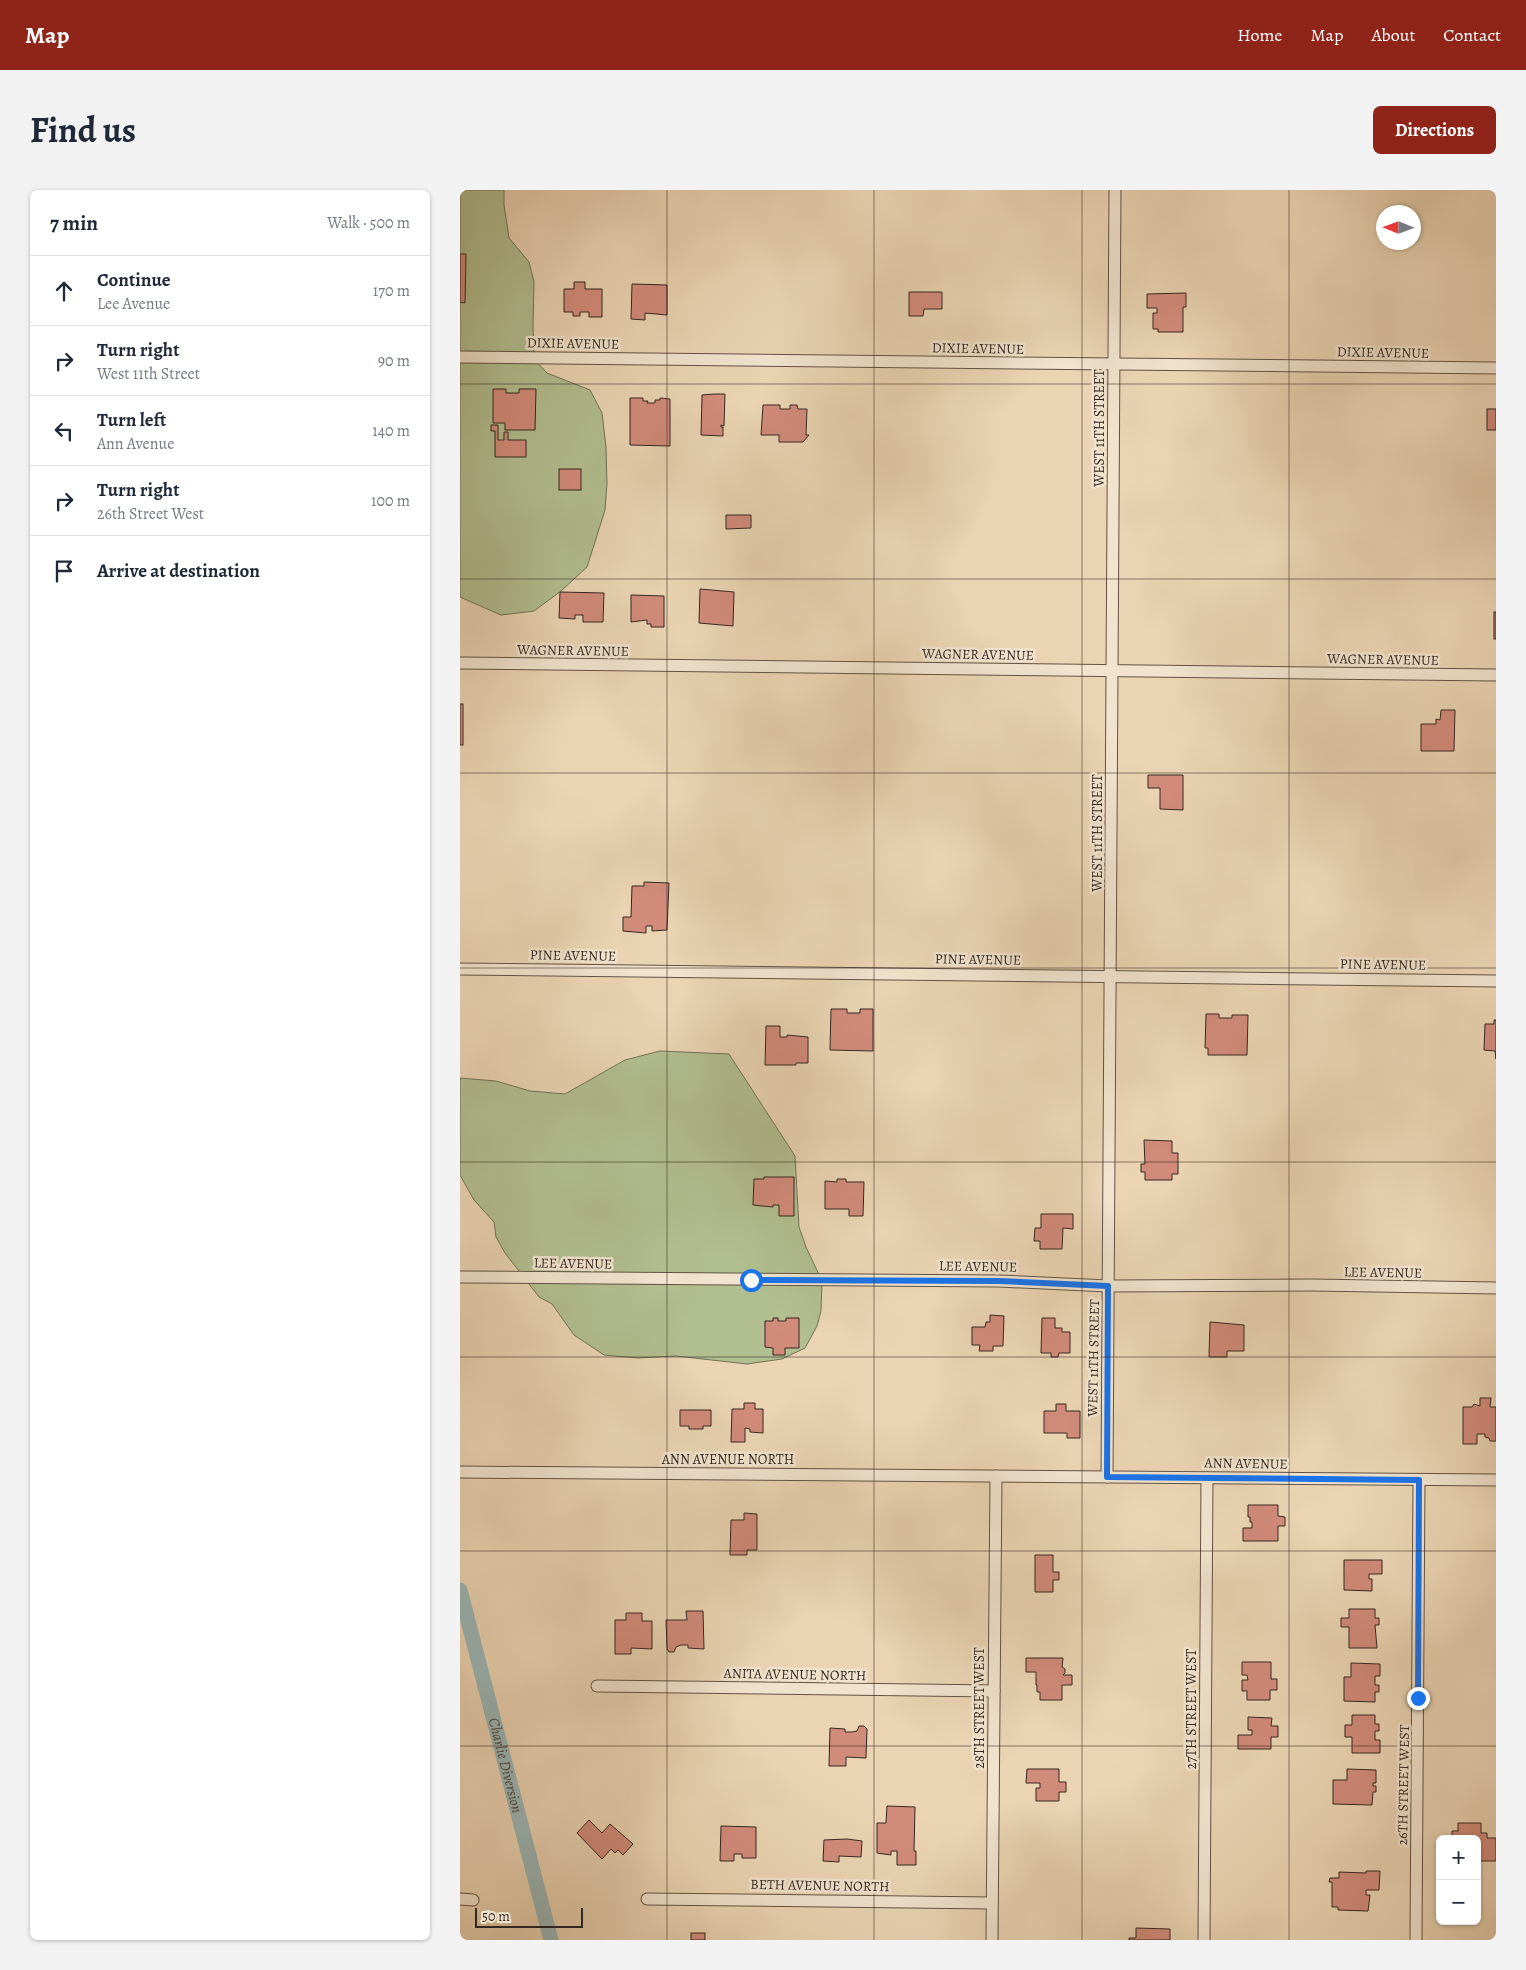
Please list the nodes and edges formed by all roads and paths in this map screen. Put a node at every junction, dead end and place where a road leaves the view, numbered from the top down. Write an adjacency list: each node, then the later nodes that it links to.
1 (1115, 190): 3 (street, WEST 11TH STREET)
2 (460, 357): 3 (street, DIXIE AVENUE)
3 (1115, 364): 4 (street, DIXIE AVENUE); 6 (street, WEST 11TH STREET)
4 (1496, 368)
5 (460, 663): 6 (street, WAGNER AVENUE)
6 (1113, 671): 7 (street, WAGNER AVENUE); 9 (street, WEST 11TH STREET)
7 (1496, 675)
8 (460, 969): 9 (street, PINE AVENUE)
9 (1111, 976): 10 (street, PINE AVENUE); 12 (street, WEST 11TH STREET)
10 (1496, 981)
11 (460, 1277): 12 (street, LEE AVENUE)
12 (1108, 1286): 13 (street, LEE AVENUE); 16 (street, WEST 11TH STREET)
13 (1496, 1288)
14 (460, 1472): 15 (street, ANN AVENUE NORTH)
15 (996, 1476): 16 (street, ANN AVENUE); 21 (street, 28TH STREET WEST)
16 (1107, 1477): 17 (street, ANN AVENUE)
17 (1207, 1478): 18 (street, ANN AVENUE); 27 (street, 27TH STREET WEST)
18 (1419, 1480): 19 (street, ANN AVENUE); 28 (street, 26TH STREET WEST)
19 (1496, 1480)
20 (597, 1686): 21 (street, ANITA AVENUE NORTH)
21 (994, 1691): 25 (street, 28TH STREET WEST)
22 (648, 1899): 25 (street, BETH AVENUE NORTH)
23 (460, 1900): 24 (street)
24 (473, 1900)
25 (992, 1903): 26 (street, 28TH STREET WEST)
26 (992, 1940)
27 (1204, 1940)
28 (1416, 1940)

